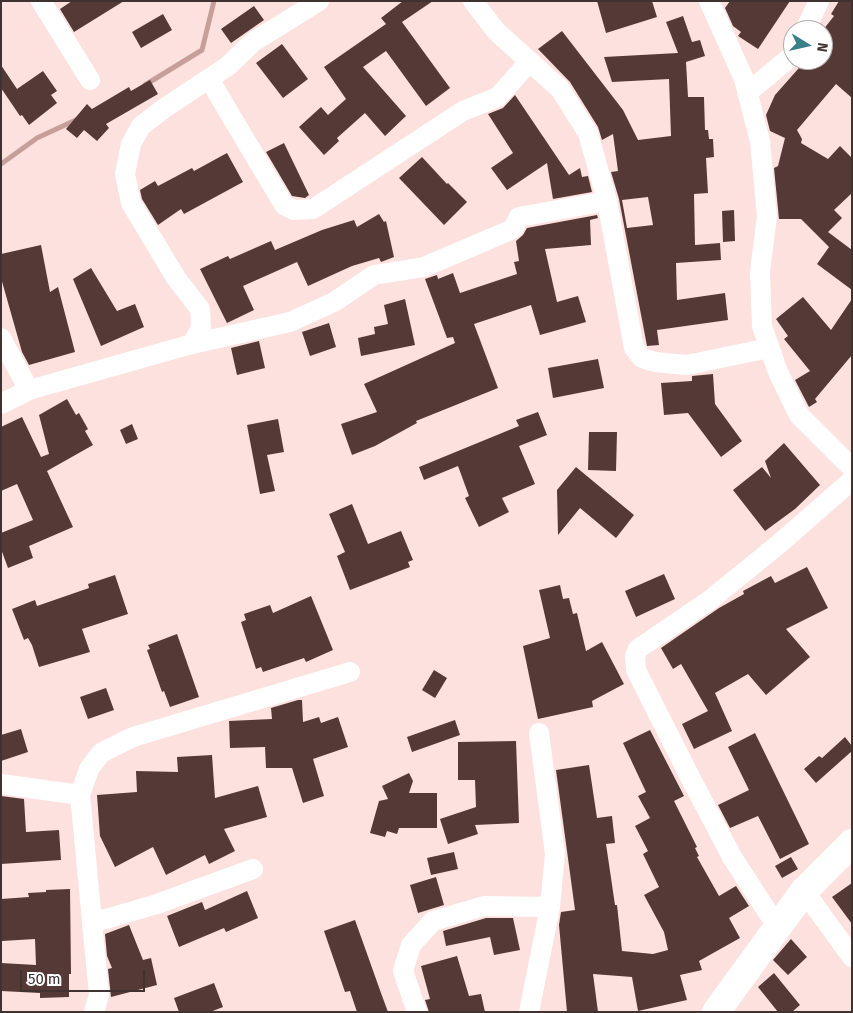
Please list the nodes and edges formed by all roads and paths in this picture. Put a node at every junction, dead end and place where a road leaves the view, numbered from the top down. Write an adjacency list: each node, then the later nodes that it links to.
1 (41, 1): 10 (street)
2 (319, 1): 9 (street)
3 (472, 1): 7 (street)
4 (709, 1): 11 (street)
5 (819, 1): 6 (street)
6 (810, 20)
7 (530, 61): 9 (street); 12 (street)
8 (783, 63): 11 (street)
9 (209, 79): 14 (street)
10 (90, 80)
11 (748, 93): 15 (street)
12 (607, 201): 14 (street); 15 (street)
13 (1, 338): 16 (street)
14 (192, 344): 16 (street)
15 (769, 348): 18 (street)
16 (29, 390): 17 (street)
17 (1, 404)
18 (852, 468)
19 (852, 480): 29 (street)
20 (350, 672): 23 (street)
21 (539, 733): 27 (street)
22 (1, 784): 23 (street)
23 (80, 795): 28 (street)
24 (852, 843): 26 (street)
25 (253, 869): 28 (street)
26 (804, 891): 29 (street); 30 (street)
27 (550, 908): 32 (street); 33 (street)
28 (92, 923): 31 (street)
29 (778, 928): 34 (street)
30 (852, 957)
31 (94, 1012)
32 (417, 1012)
33 (529, 1012)
34 (716, 1012)

